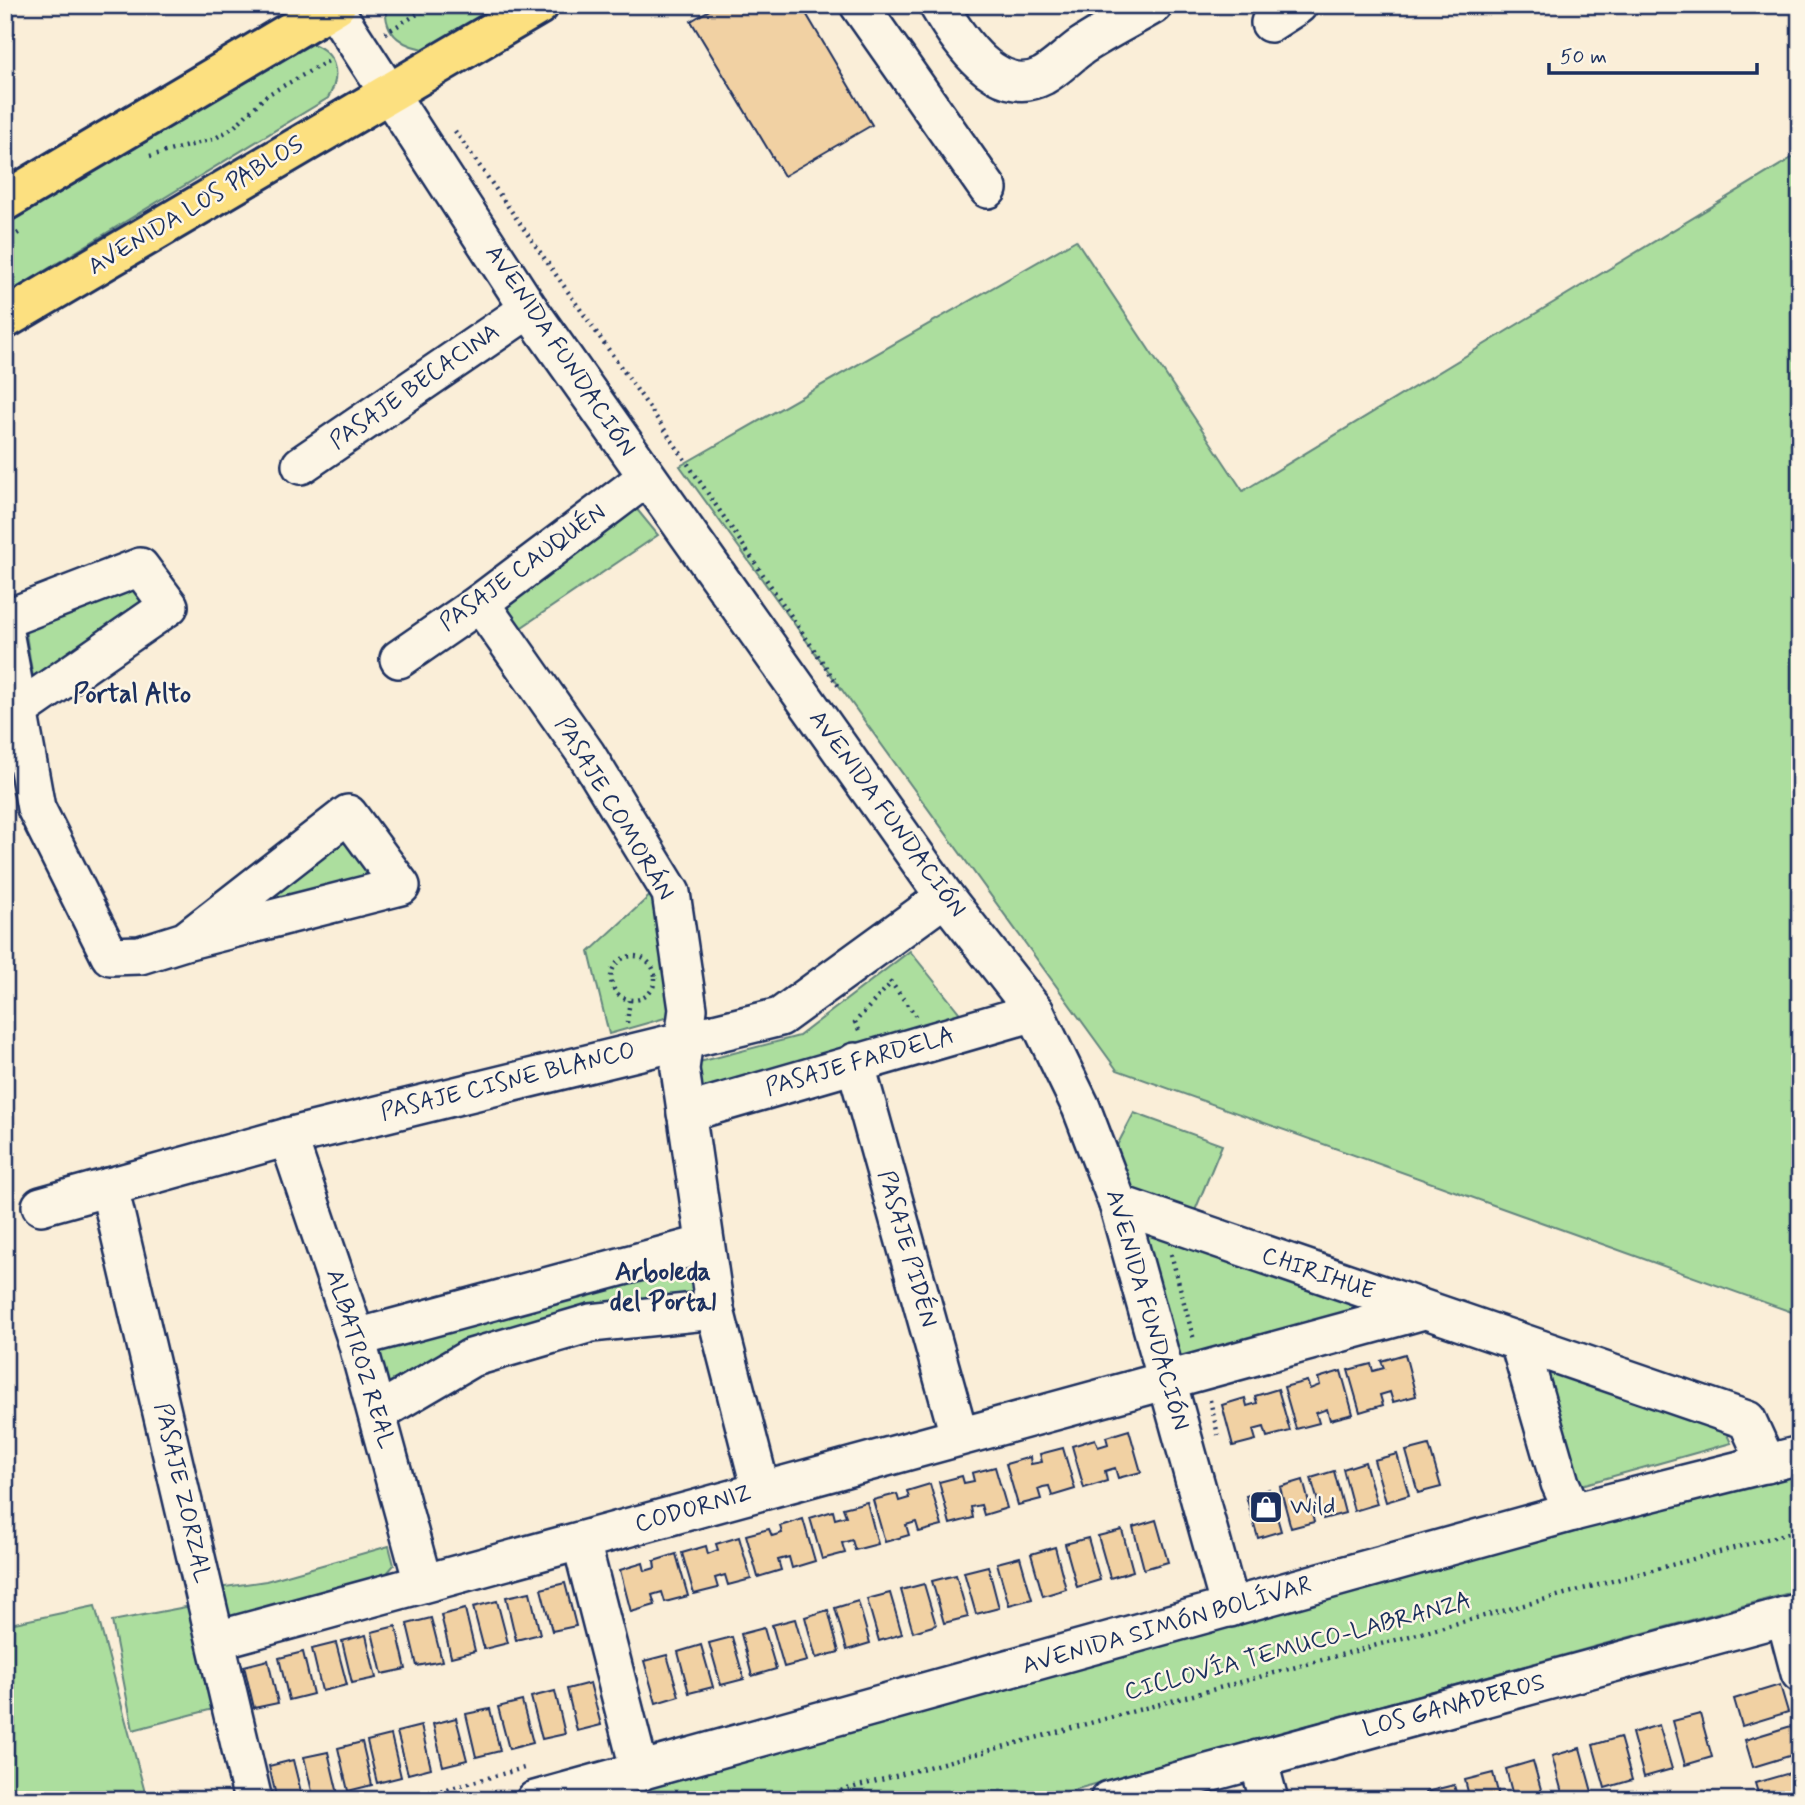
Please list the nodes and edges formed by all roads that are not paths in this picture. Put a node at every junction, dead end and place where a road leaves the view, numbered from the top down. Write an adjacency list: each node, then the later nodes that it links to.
1 (539, 5): 6 (main road, AVENIDA LOS PABLOS)
2 (859, 5): 7 (street)
3 (938, 5): 4 (street)
4 (1153, 5)
5 (334, 6): 6 (street); 8 (main road)
6 (388, 94): 9 (street, AVENIDA FUNDACIÓN); 10 (main road, AVENIDA LOS PABLOS)
7 (988, 188)
8 (17, 214)
9 (529, 309): 11 (street, PASAJE BECACINA); 12 (street, AVENIDA FUNDACIÓN)
10 (5, 319)
11 (301, 465)
12 (647, 477): 13 (street, PASAJE CAUQUÉN); 18 (street, AVENIDA FUNDACIÓN)
13 (480, 603): 16 (street, PASAJE CAUQUÉN); 21 (street, PASAJE COMORÁN)
14 (5, 619): 17 (street)
15 (5, 637): 17 (street)
16 (399, 659)
17 (19, 710): 19 (street)
18 (945, 897): 20 (street, AVENIDA FUNDACIÓN); 21 (street, PASAJE CISNE BLANCO)
19 (185, 941): 19 (street)
20 (1035, 1012): 22 (street, PASAJE FARDELA); 26 (street, AVENIDA FUNDACIÓN)
21 (683, 1038): 23 (street, PASAJE COMORÁN); 24 (street, PASAJE CISNE BLANCO)
22 (855, 1062): 23 (street, PASAJE FARDELA); 35 (street, PASAJE PIDÉN)
23 (686, 1113): 28 (street, PASAJE COMORÁN)
24 (288, 1137): 25 (street, PASAJE CISNE BLANCO); 31 (street, ALBATROZ REAL)
25 (109, 1187): 27 (street, PASAJE CISNE BLANCO); 43 (street, PASAJE ZORZAL)
26 (1118, 1204): 30 (street, CHIRIHUE); 33 (street, AVENIDA FUNDACIÓN)
27 (41, 1206)
28 (705, 1244): 29 (street, PASAJE COMORÁN); 31 (street)
29 (715, 1310): 34 (street); 37 (street, PASAJE COMORÁN)
30 (1424, 1310): 32 (street, CHIRIHUE); 33 (street, CODORNIZ)
31 (356, 1338): 34 (street, ALBATROZ REAL)
32 (1519, 1342): 36 (street, CHIRIHUE); 38 (street)
33 (1169, 1380): 35 (street, CODORNIZ); 41 (street, AVENIDA FUNDACIÓN)
34 (377, 1413): 40 (street, ALBATROZ REAL)
35 (959, 1435): 37 (street, CODORNIZ)
36 (1783, 1460): 38 (street, AVENIDA SIMÓN BOLÍVAR)
37 (761, 1490): 39 (street, CODORNIZ)
38 (1573, 1512): 41 (street, AVENIDA SIMÓN BOLÍVAR)
39 (581, 1541): 40 (street, CODORNIZ); 46 (street)
40 (424, 1583): 43 (street, CODORNIZ)
41 (1230, 1608): 46 (street, AVENIDA SIMÓN BOLÍVAR)
42 (1792, 1614): 44 (street); 45 (street, LOS GANADEROS)
43 (217, 1640): 47 (street, PASAJE ZORZAL)
44 (1800, 1673)
45 (1258, 1759): 49 (street, LOS GANADEROS); 50 (street)
46 (640, 1772): 48 (street, AVENIDA SIMÓN BOLÍVAR)
47 (253, 1800)
48 (535, 1800)
49 (1109, 1800)
50 (1269, 1800)

